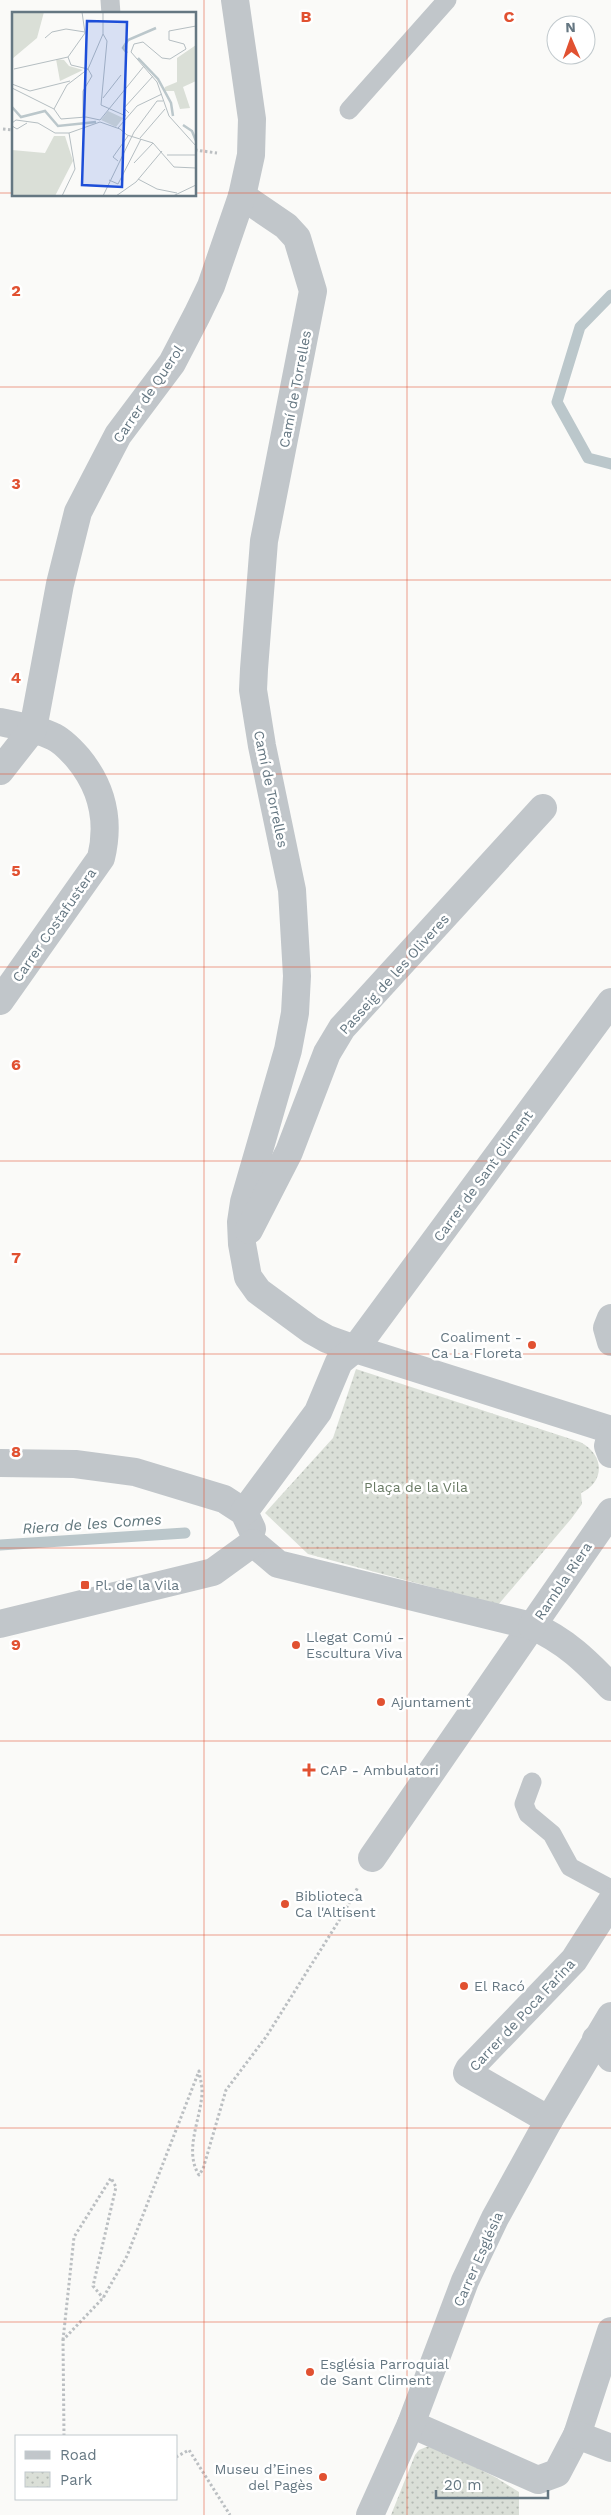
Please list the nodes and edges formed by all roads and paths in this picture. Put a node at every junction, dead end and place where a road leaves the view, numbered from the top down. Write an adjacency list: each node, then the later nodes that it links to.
1 (235, 0): 8 (street, Carrer de Querol)
2 (447, 0): 3 (lane)
3 (349, 110)
4 (3, 129): 5 (path)
5 (12, 130)
6 (196, 150): 7 (path)
7 (219, 153)
8 (242, 196): 10 (street, Carrer de Querol); 15 (street, Camí de Torrelles)
9 (0, 722): 10 (street, Carrer Costafustera)
10 (33, 729): 11 (street); 13 (street, Carrer Costafustera)
11 (0, 771)
12 (543, 808): 15 (street, Passeig de les Oliveres)
13 (0, 1001)
14 (611, 1002): 18 (street, Carrer de Sant Climent)
15 (242, 1244): 18 (street, Camí de Torrelles)
16 (611, 1318): 17 (street)
17 (611, 1342)
18 (355, 1349): 19 (street); 23 (street)
19 (611, 1430)
20 (611, 1435): 21 (street)
21 (611, 1454)
22 (0, 1463): 23 (street)
23 (244, 1512): 25 (street)
24 (611, 1512): 27 (street, Rambla Riera)
25 (253, 1543): 26 (street); 27 (street)
26 (0, 1624)
27 (532, 1626): 28 (street); 30 (street, Rambla Riera)
28 (611, 1687)
29 (532, 1782): 31 (lane)
30 (372, 1858): 36 (path)
31 (611, 1889)
32 (611, 1902): 35 (street, Carrer de Poca Farina)
33 (611, 2016): 34 (street, Carrer Església)
34 (603, 2049): 35 (street, Carrer Església)
35 (549, 2120): 39 (street, Carrer Església)
36 (103, 2298): 38 (path); 38 (path)
37 (611, 2331): 41 (street)
38 (63, 2340): 40 (path)
39 (411, 2424): 41 (street); 45 (street, Carrer Església)
40 (64, 2435)
41 (577, 2435): 42 (street)
42 (611, 2448)
43 (178, 2456): 44 (path)
44 (230, 2515)
45 (370, 2515)

